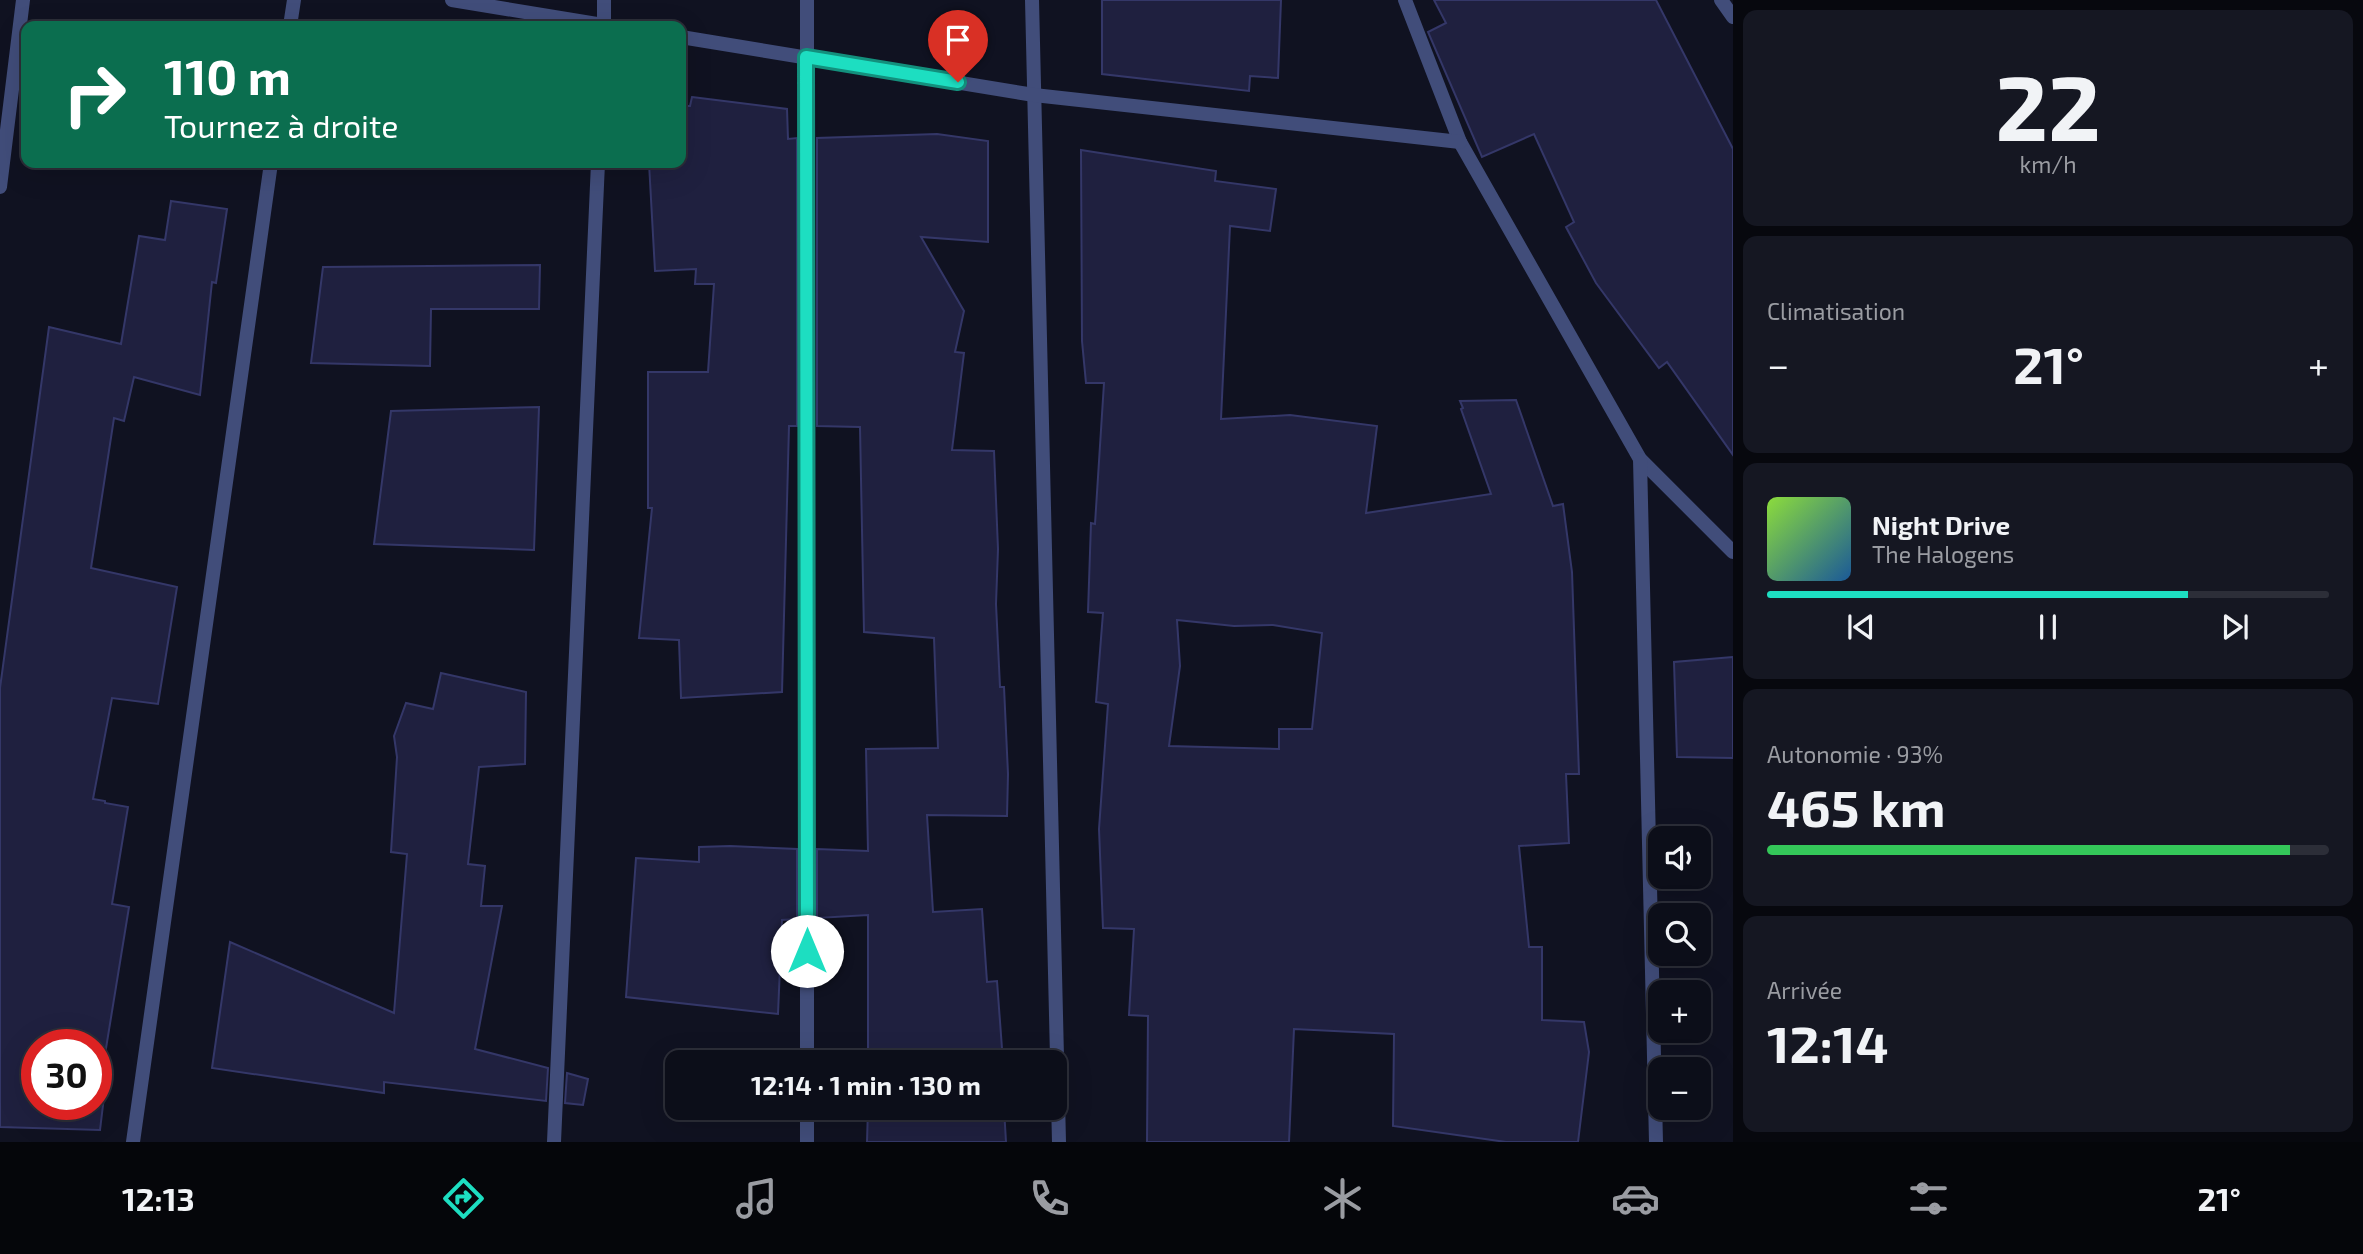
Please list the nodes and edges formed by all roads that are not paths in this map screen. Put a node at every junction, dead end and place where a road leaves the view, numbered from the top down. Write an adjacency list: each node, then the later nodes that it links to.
1 (23, 0): 19 (street)
2 (294, 0): 10 (street)
3 (452, 0): 11 (street)
4 (604, 0): 12 (street)
5 (807, 0): 14 (street)
6 (1032, 0): 15 (street)
7 (1405, 0): 16 (street)
8 (1721, 0): 9 (street)
9 (1733, 18)
10 (291, 21)
11 (576, 21)
12 (606, 21)
13 (686, 38): 14 (street)
14 (806, 57): 15 (street); 22 (street)
15 (1034, 95): 16 (street); 27 (street)
16 (1460, 142): 20 (street)
17 (270, 168): 24 (street)
18 (598, 168): 25 (street)
19 (0, 187)
20 (1640, 458): 21 (street); 28 (street)
21 (1733, 552)
22 (807, 1050)
23 (807, 1120): 26 (street)
24 (133, 1142)
25 (554, 1142)
26 (807, 1142)
27 (1059, 1142)
28 (1656, 1142)

